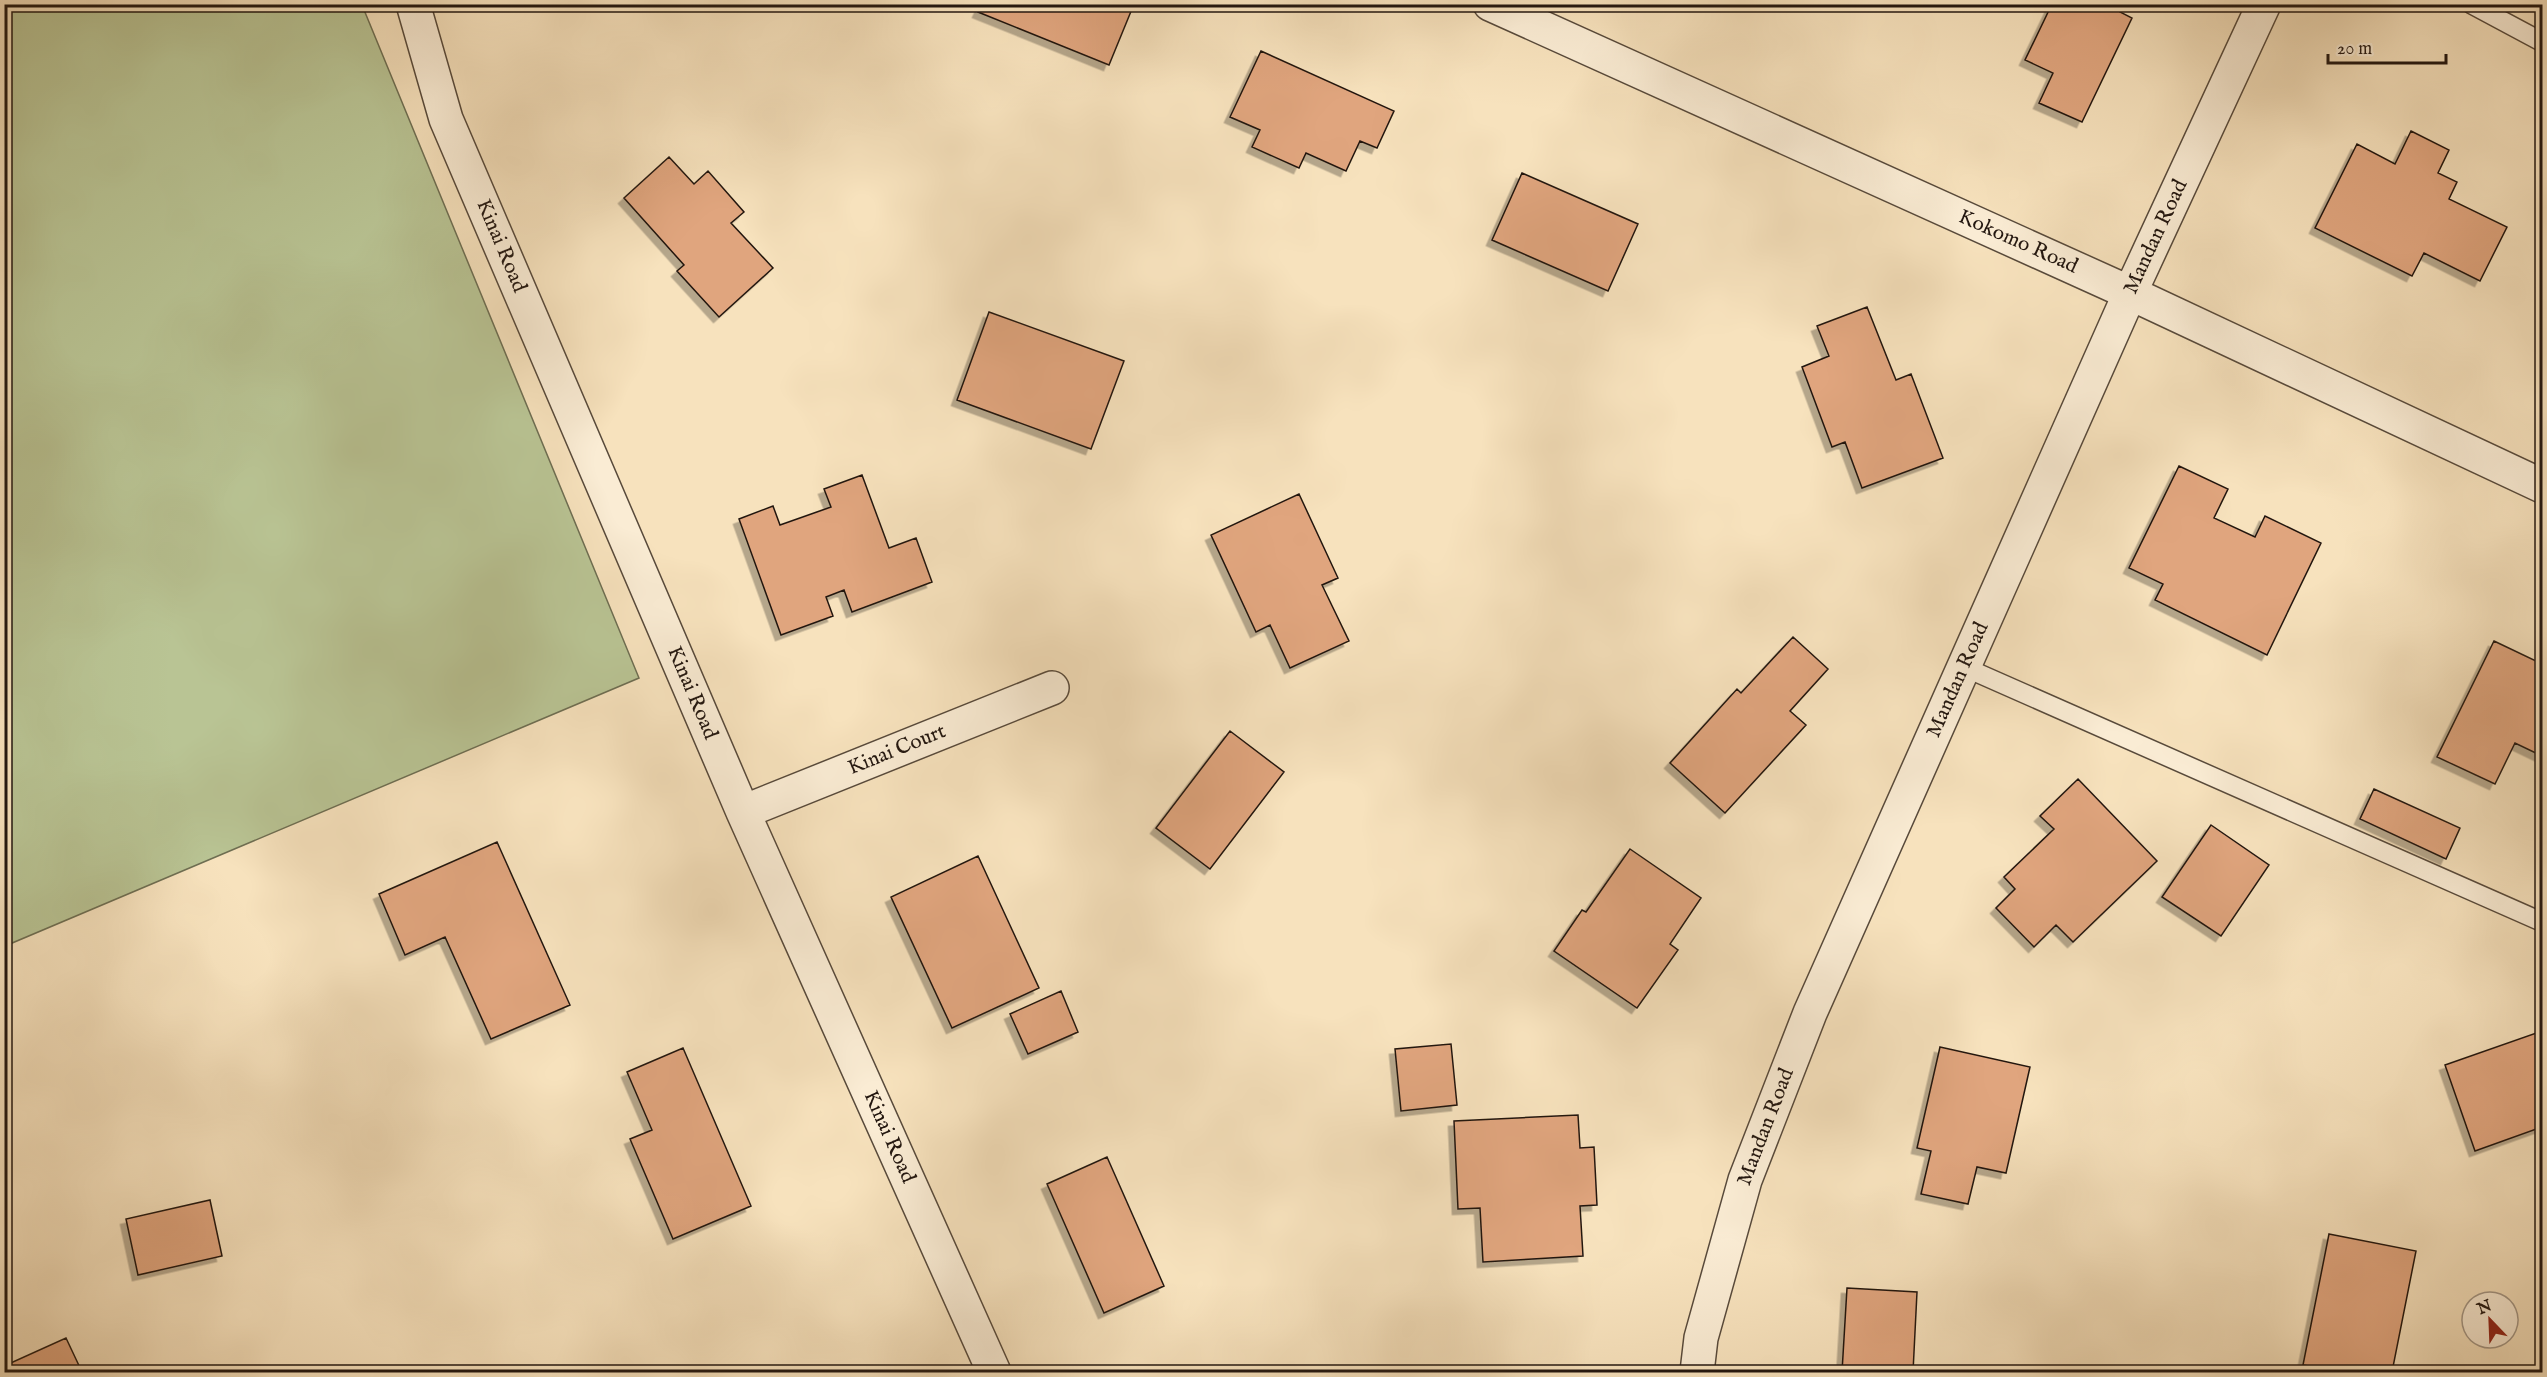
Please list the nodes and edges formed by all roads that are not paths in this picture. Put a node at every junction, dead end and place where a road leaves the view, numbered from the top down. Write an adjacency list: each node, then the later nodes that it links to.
1 (413, 4): 10 (street, Kinai Road)
2 (1490, 4): 6 (street, Kokomo Road)
3 (2264, 4): 6 (street, Mandan Road)
4 (2471, 4): 5 (lane)
5 (2542, 42)
6 (2130, 293): 7 (street, Kokomo Road); 8 (street, Mandan Road)
7 (2542, 486)
8 (1964, 667): 11 (lane); 13 (street, Mandan Road)
9 (1052, 688): 10 (street, Kinai Court)
10 (742, 812): 12 (street, Kinai Road)
11 (2542, 922)
12 (994, 1372)
13 (1697, 1372)

